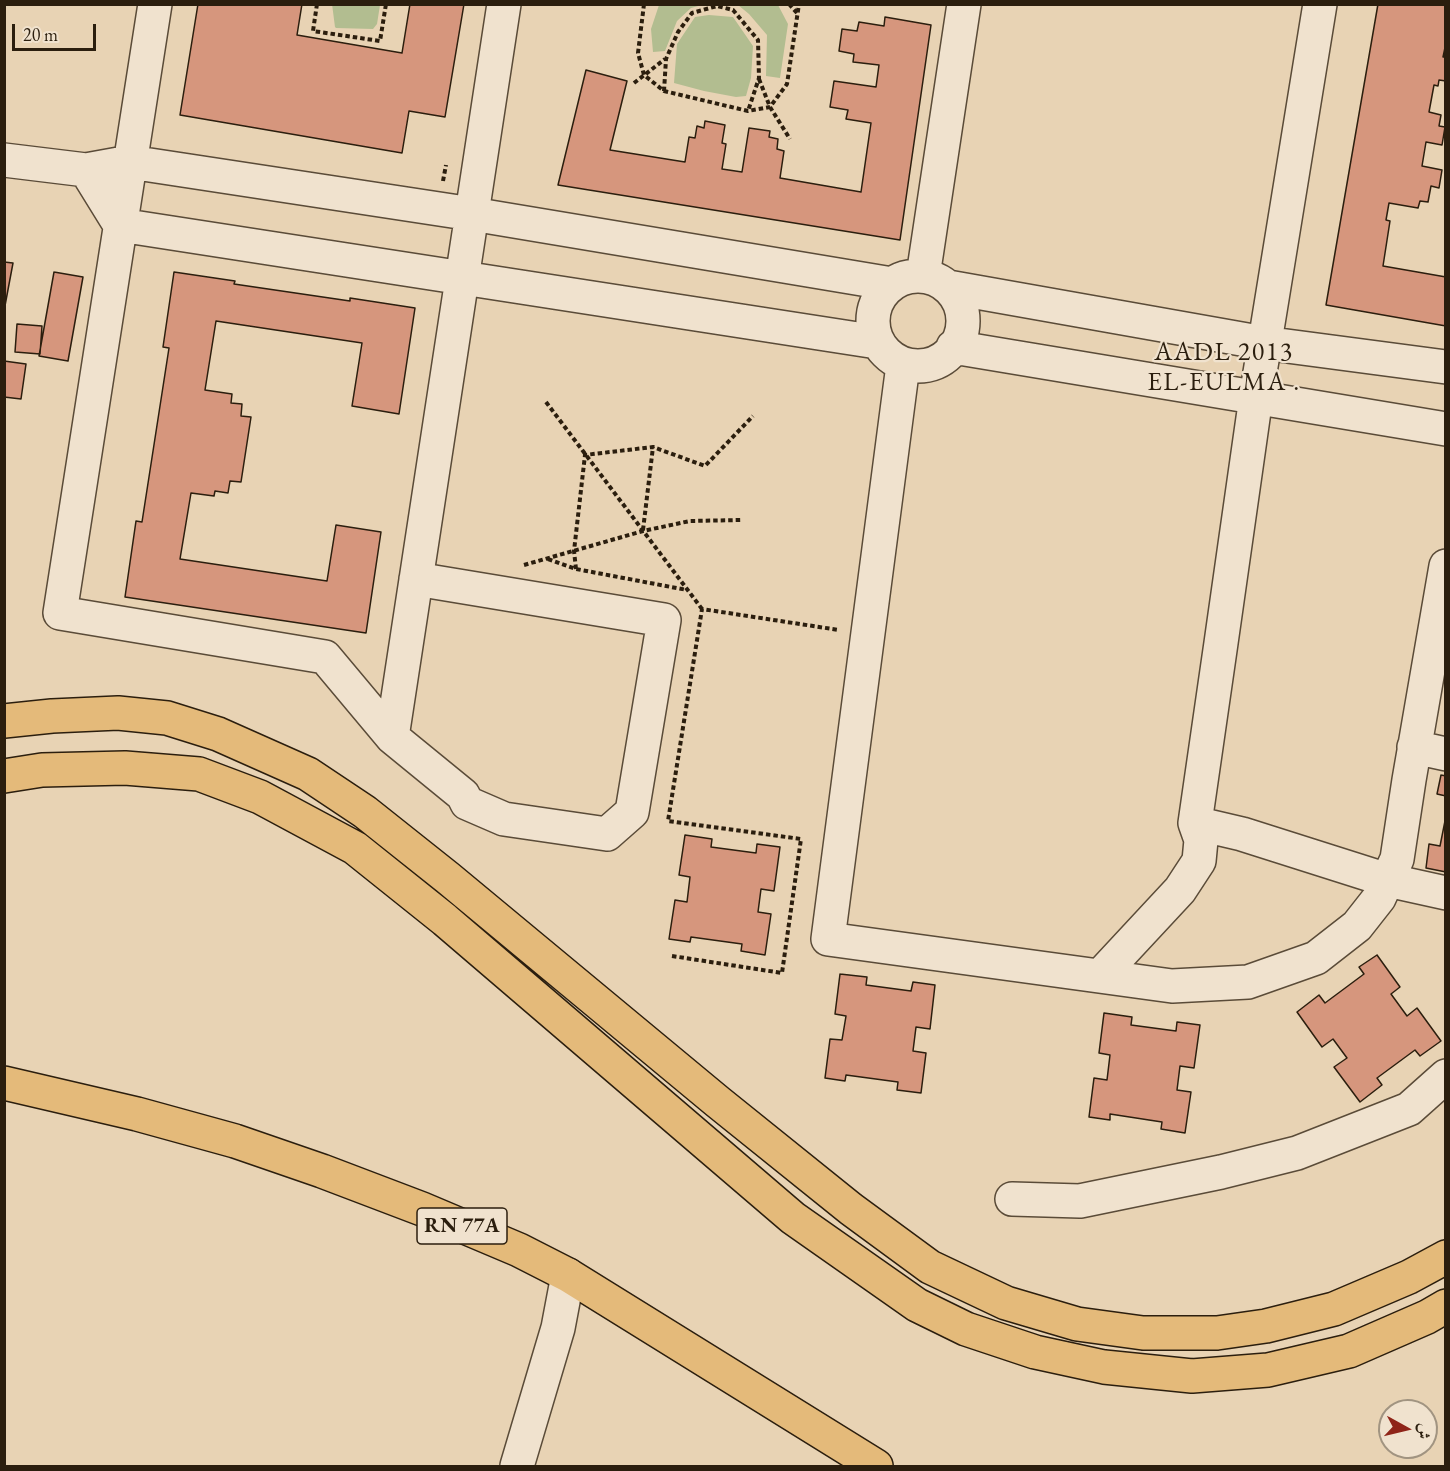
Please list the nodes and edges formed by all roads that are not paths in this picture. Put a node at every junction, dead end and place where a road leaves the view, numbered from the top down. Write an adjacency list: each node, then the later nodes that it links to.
1 (155, 4): 6 (street)
2 (504, 4): 8 (street)
3 (964, 4): 11 (street)
4 (1320, 4): 13 (street)
5 (4, 160): 7 (street)
6 (130, 162): 7 (street); 8 (street); 9 (street)
7 (86, 170): 9 (street)
8 (472, 214): 10 (street); 11 (street)
9 (120, 225): 10 (street); 22 (street)
10 (462, 278): 12 (street); 20 (street)
11 (921, 282): 12 (street); 13 (street); 14 (street)
12 (878, 342): 15 (street)
13 (1264, 343): 16 (street); 17 (street)
14 (953, 347): 15 (street); 17 (street)
15 (903, 365): 28 (street)
16 (1446, 367)
17 (1256, 397): 18 (street); 25 (street)
18 (1446, 429)
19 (1446, 566): 23 (street)
20 (416, 579): 22 (street); 22 (street)
21 (4, 721): 32 (main road)
22 (392, 737)
23 (1430, 750): 26 (street)
24 (4, 776): 34 (main road)
25 (1195, 823): 26 (street); 28 (street)
26 (1387, 880): 27 (street); 28 (street)
27 (1446, 893)
28 (1100, 976)
29 (1446, 1076): 31 (street)
30 (4, 1083): 33 (main road, RN 77A)
31 (1012, 1199)
32 (1446, 1257)
33 (568, 1275): 35 (street); 36 (main road, RN 77A)
34 (1446, 1306)
35 (517, 1467)
36 (876, 1467)

